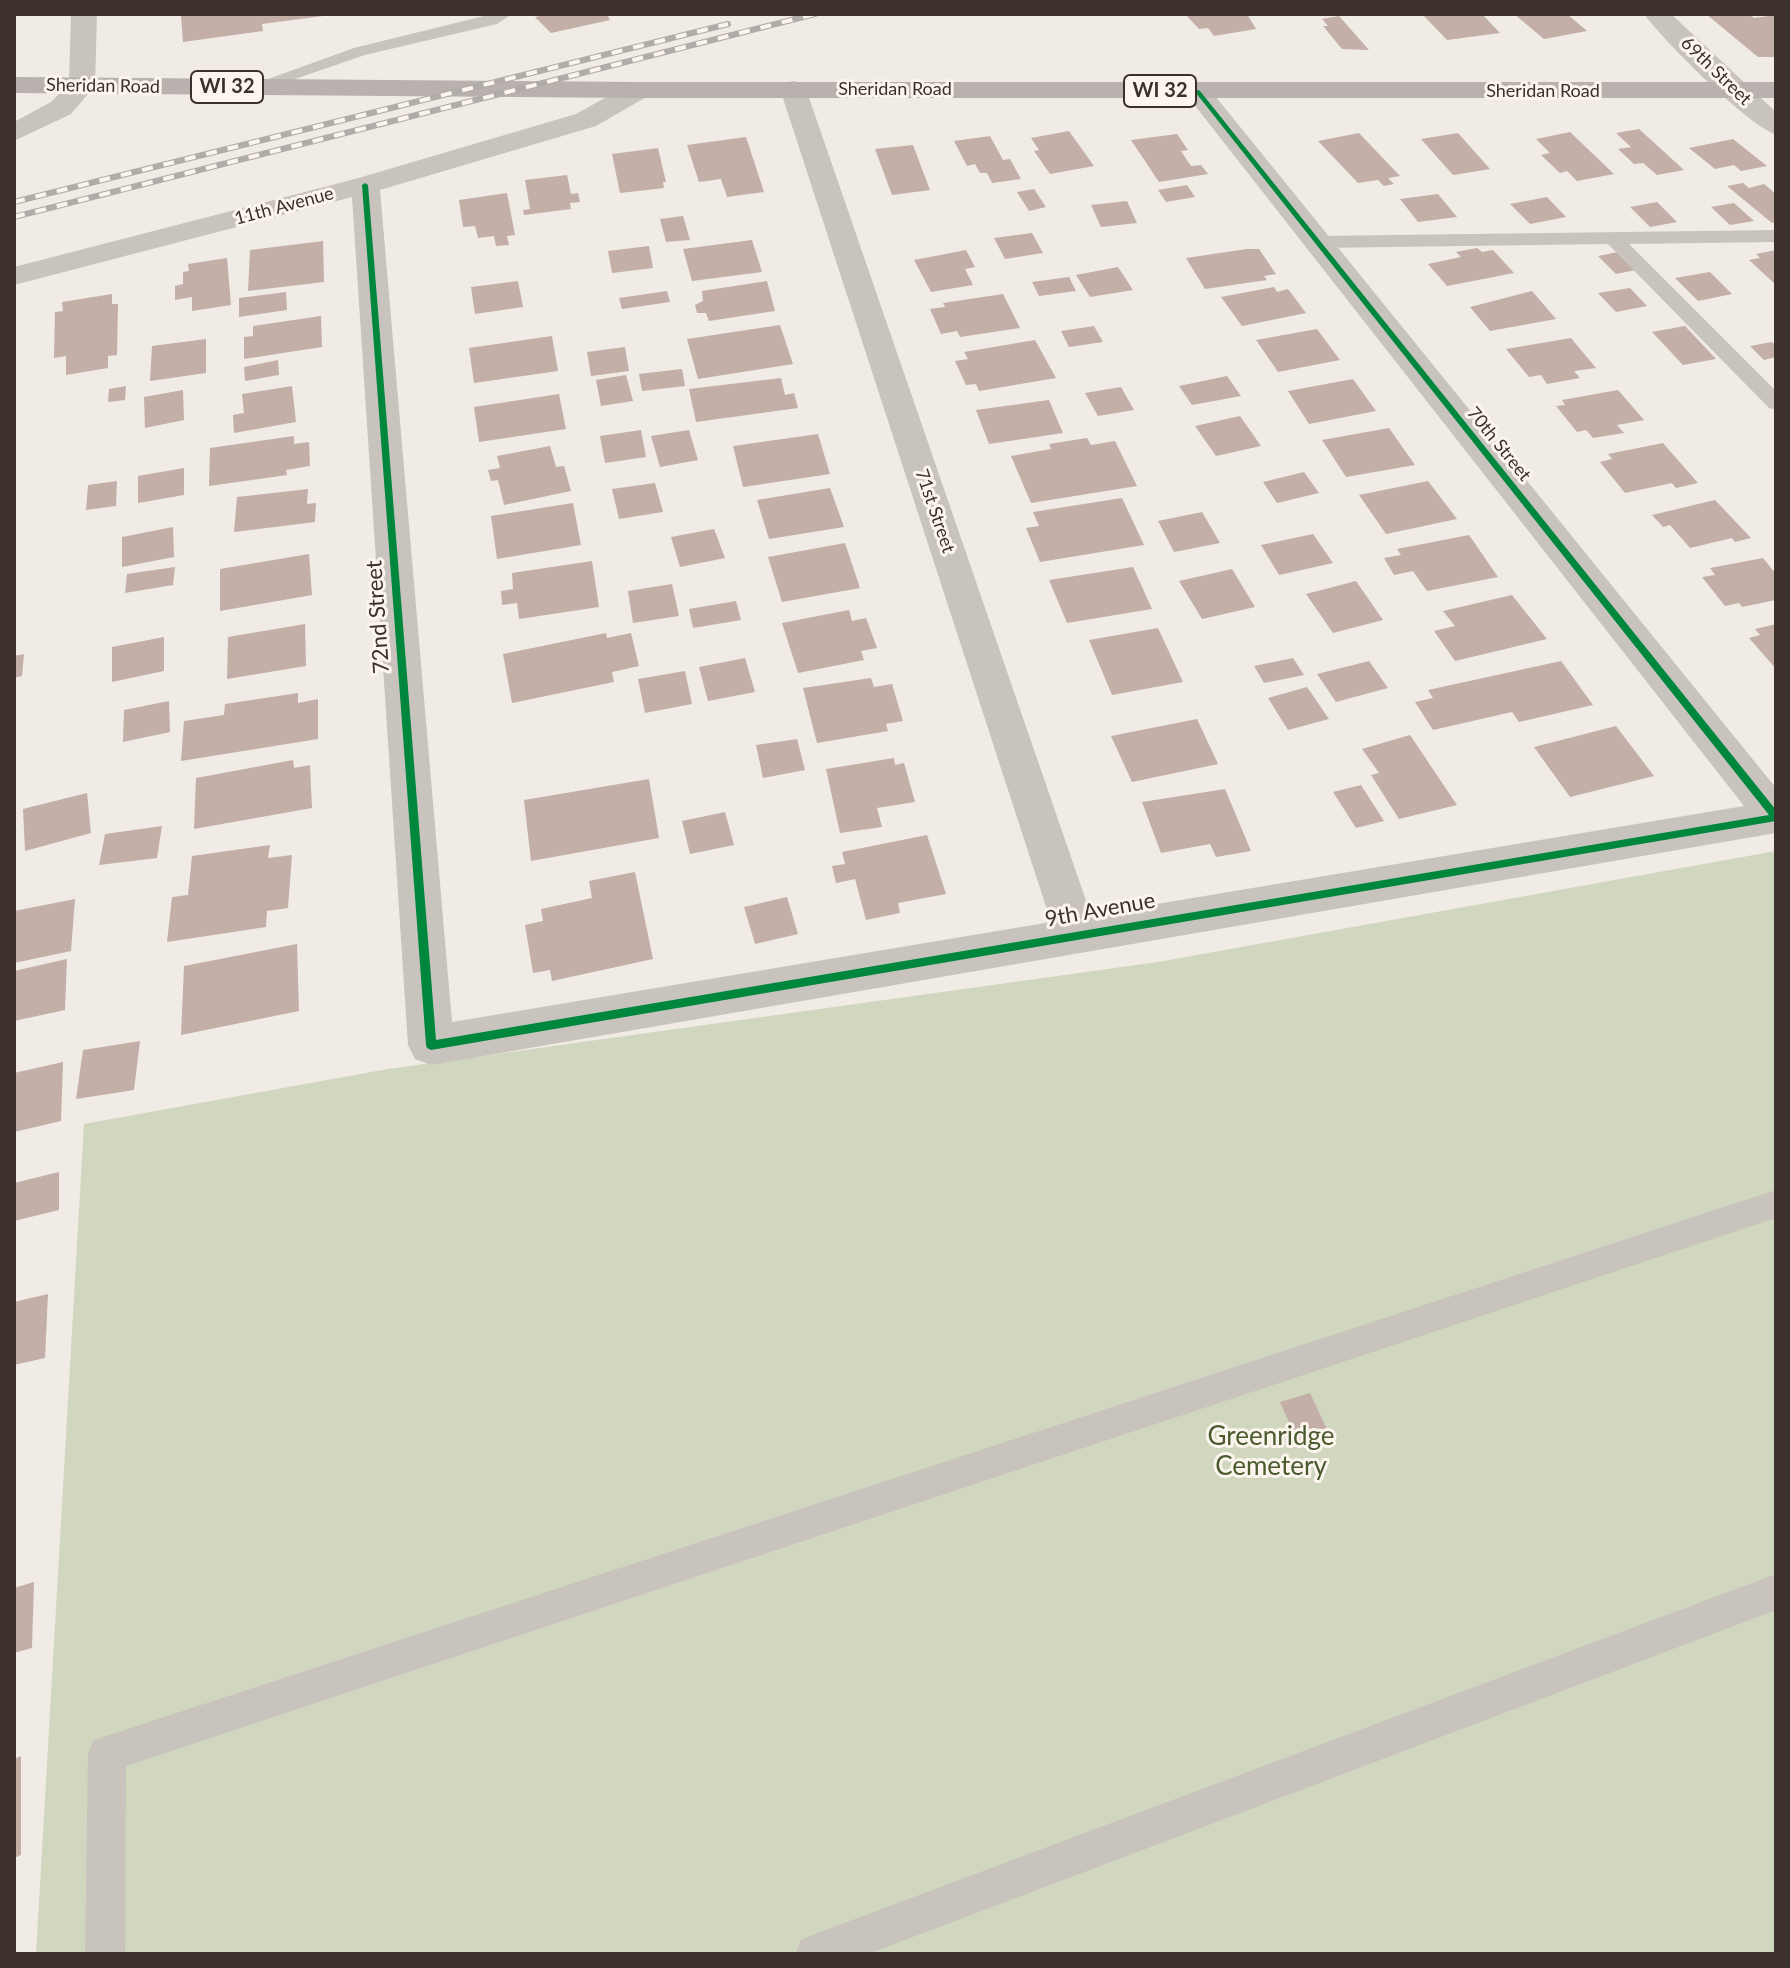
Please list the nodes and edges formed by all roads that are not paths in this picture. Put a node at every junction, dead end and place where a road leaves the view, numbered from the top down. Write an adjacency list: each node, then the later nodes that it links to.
1 (84, 14): 5 (street)
2 (1657, 14): 9 (street, 69th Street)
3 (498, 18): 6 (lane)
4 (14, 85): 5 (main road, Sheridan Road / WI 32)
5 (82, 86): 6 (main road, Sheridan Road / WI 32); 13 (street)
6 (254, 87): 8 (main road, Sheridan Road / WI 32)
7 (793, 89): 8 (main road, Sheridan Road / WI 32); 11 (main road, Sheridan Road / WI 32); 21 (street, 71st Street)
8 (639, 90): 14 (street, 11th Avenue)
9 (1733, 90): 10 (main road, Sheridan Road / WI 32); 11 (main road, Sheridan Road / WI 32); 12 (street, 69th Street)
10 (1776, 90)
11 (1198, 92): 17 (street, 70th Street)
12 (1776, 126)
13 (14, 133)
14 (365, 185): 18 (street, 11th Avenue); 22 (street, 72nd Street)
15 (1776, 236): 16 (lane)
16 (1612, 237): 17 (lane); 19 (lane)
17 (1318, 242): 20 (street, 70th Street)
18 (14, 276)
19 (1776, 403)
20 (1776, 817): 21 (street, 9th Avenue)
21 (1076, 934): 22 (street, 9th Avenue)
22 (431, 1045)
23 (1776, 1204): 25 (lane)
24 (1776, 1592): 26 (lane)
25 (105, 1954)
26 (815, 1954)

